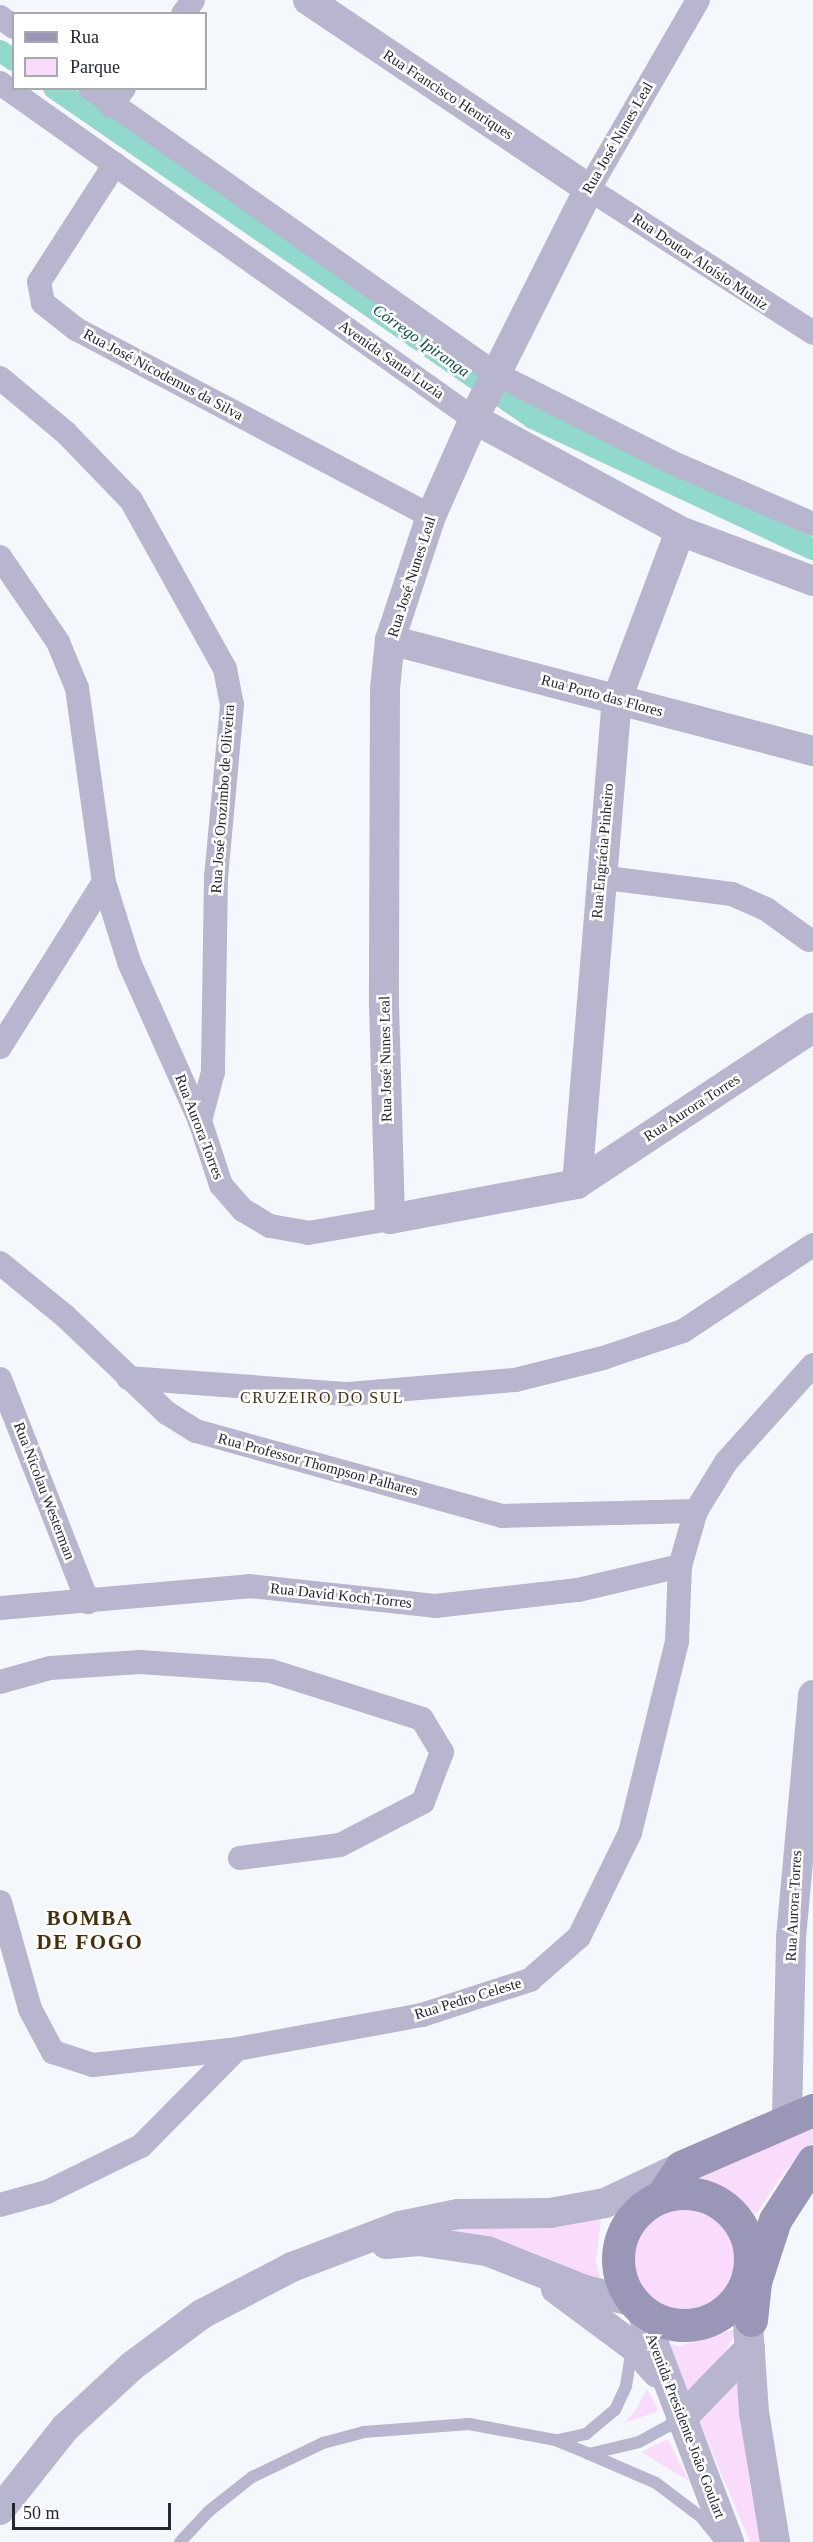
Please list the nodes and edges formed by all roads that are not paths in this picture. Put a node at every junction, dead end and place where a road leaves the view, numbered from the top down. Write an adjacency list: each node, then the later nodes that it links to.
1 (308, 0): 7 (street, Rua Francisco Henriques)
2 (698, 0): 7 (street, Rua José Nunes Leal)
3 (0, 83): 6 (street, Avenida Santa Luzia)
4 (96, 90): 5 (street, Avenida Santa Luzia)
5 (118, 97): 10 (street, Avenida Santa Luzia)
6 (115, 164): 10 (street, Avenida Santa Luzia); 11 (street, Rua José Nicodemus da Silva)
7 (589, 189): 8 (street, Rua Doutor Aloísio Muniz); 10 (street, Rua José Nunes Leal)
8 (813, 333)
9 (0, 378): 24 (street, Rua José Orozimbo de Oliveira)
10 (484, 397): 11 (street, Rua José Nunes Leal); 12 (street, Avenida Santa Luzia); 13 (street, Avenida Santa Luzia)
11 (431, 516): 16 (street, Rua José Nunes Leal)
12 (813, 524)
13 (680, 531): 15 (street, Avenida Santa Luzia); 17 (street, Rua Engrácia Pinheiro)
14 (0, 557): 20 (street, Rua Aurora Torres)
15 (813, 581)
16 (390, 640): 17 (street, Rua Porto das Flores); 26 (street, Rua José Nunes Leal)
17 (617, 699): 18 (street, Rua Porto das Flores); 19 (street, Rua Engrácia Pinheiro)
18 (813, 752)
19 (599, 877): 21 (street); 25 (street, Rua Engrácia Pinheiro)
20 (104, 882): 23 (street); 24 (street, Rua Aurora Torres)
21 (809, 940)
22 (813, 1028): 25 (street, Rua Aurora Torres)
23 (0, 1047)
24 (200, 1121): 26 (street, Rua Aurora Torres)
25 (577, 1184): 26 (street, Rua Aurora Torres)
26 (390, 1218)
27 (813, 1245): 30 (street)
28 (0, 1263): 30 (street, Rua Professor Thompson Palhares)
29 (813, 1365): 32 (street, Rua Pedro Celeste)
30 (129, 1378): 32 (street, Rua Professor Thompson Palhares)
31 (0, 1379): 34 (street, Rua Nicolau Westerman)
32 (696, 1510): 33 (street, Rua Pedro Celeste)
33 (680, 1566): 34 (street, Rua David Koch Torres); 40 (street, Rua Pedro Celeste)
34 (88, 1602): 35 (street, Rua David Koch Torres)
35 (0, 1608)
36 (0, 1682): 38 (street)
37 (813, 1695): 41 (street, Rua Aurora Torres)
38 (240, 1858)
39 (0, 1902): 40 (street, Rua Pedro Celeste)
40 (237, 2049): 47 (street)
41 (800, 2114): 44 (main road)
42 (813, 2155): 49 (main road)
43 (813, 2161): 53 (main road)
44 (681, 2168): 45 (main road); 46 (street)
45 (656, 2199): 46 (street); 49 (main road); 52 (main road)
46 (605, 2203): 48 (street)
47 (0, 2205)
48 (353, 2247): 50 (street); 59 (street)
49 (750, 2250): 51 (main road)
50 (520, 2262): 52 (street); 54 (street)
51 (745, 2286): 52 (main road); 53 (street)
52 (636, 2305): 54 (lane); 55 (street, Avenida Presidente João Goulart)
53 (751, 2334): 56 (street); 63 (street)
54 (633, 2346): 55 (street); 57 (lane)
55 (667, 2384): 56 (street, Avenida Presidente João Goulart)
56 (681, 2419): 58 (lane); 62 (street, Avenida Presidente João Goulart)
57 (555, 2440): 58 (lane); 60 (lane)
58 (589, 2454): 61 (lane)
59 (0, 2510)
60 (180, 2542)
61 (721, 2542)
62 (729, 2542)
63 (775, 2542)

